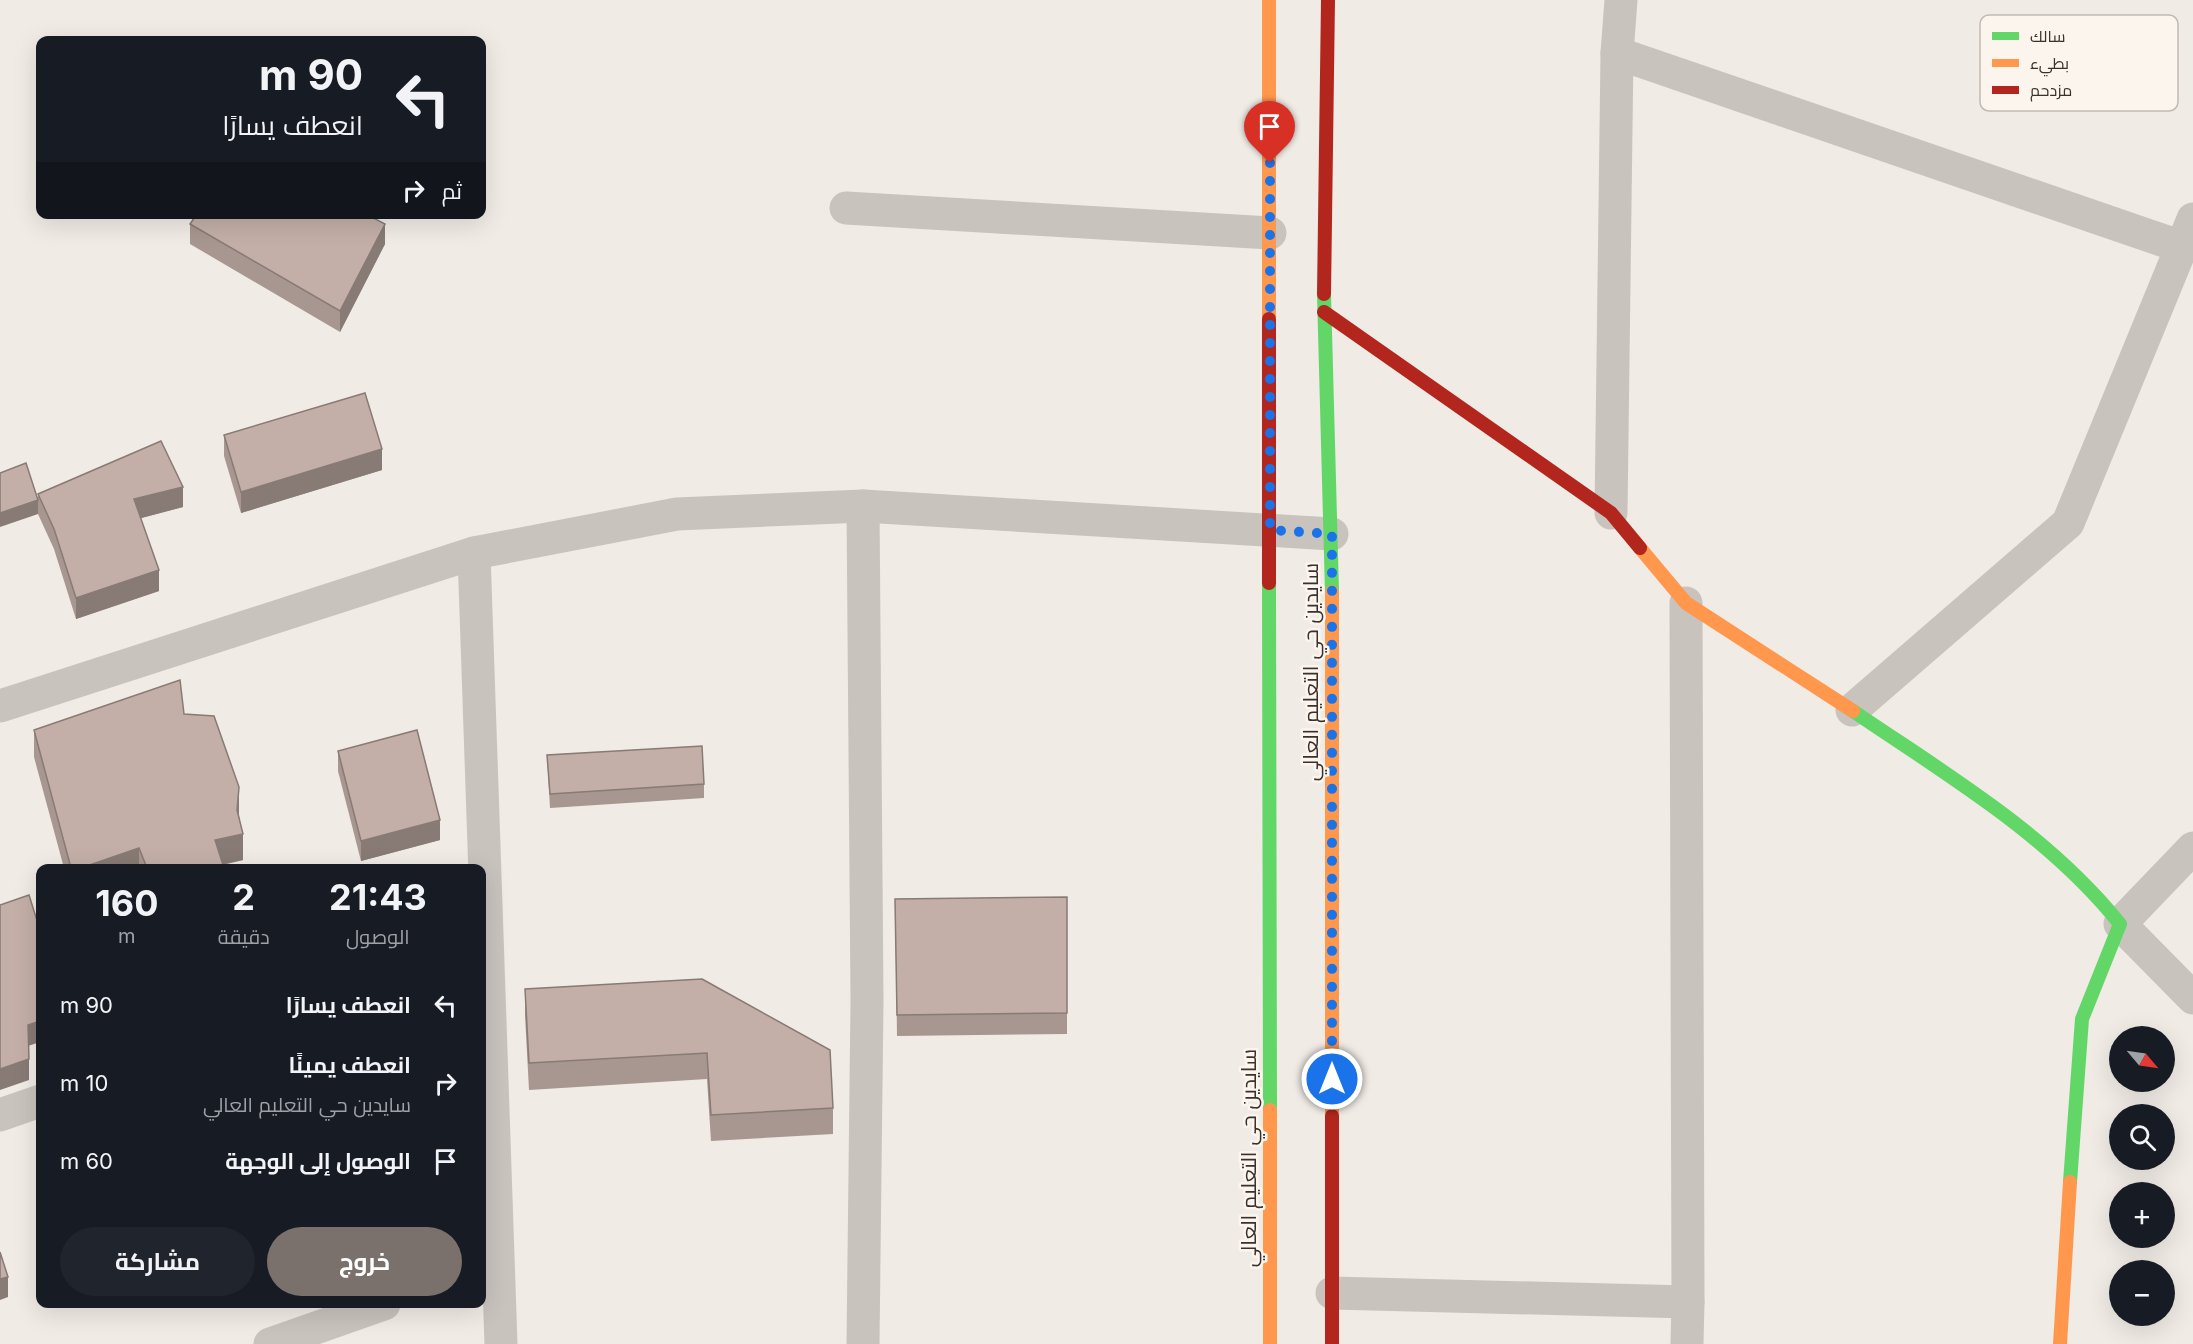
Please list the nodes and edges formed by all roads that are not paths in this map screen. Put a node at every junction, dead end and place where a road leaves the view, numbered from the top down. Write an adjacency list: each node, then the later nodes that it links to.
1 (1269, 0): 6 (main road, سايدين حي التعليم العالي)
2 (1328, 0): 8 (main road, سايدين حي التعليم العالي)
3 (1621, 0): 4 (street)
4 (1617, 53): 7 (street); 10 (street)
5 (846, 208): 6 (street)
6 (1270, 233): 11 (main road, سايدين حي التعليم العالي)
7 (2187, 233): 16 (street)
8 (1324, 312): 10 (main road); 12 (main road, سايدين حي التعليم العالي)
9 (863, 506): 11 (street); 13 (street); 30 (street)
10 (1611, 513): 14 (main road)
11 (1270, 530): 12 (street); 31 (main road, سايدين حي التعليم العالي)
12 (1332, 534): 25 (main road, سايدين حي التعليم العالي)
13 (474, 553): 15 (street); 18 (street)
14 (1686, 603): 16 (main road); 26 (street)
15 (0, 706)
16 (1852, 710): 19 (main road)
17 (2193, 848): 19 (street)
18 (481, 864)
19 (2120, 924): 20 (street); 34 (main road)
20 (2193, 998)
21 (486, 1088): 24 (street)
22 (36, 1102): 23 (street)
23 (0, 1114)
24 (490, 1266): 29 (street)
25 (1332, 1293): 26 (street); 32 (main road, سايدين حي التعليم العالي)
26 (1688, 1302): 33 (street)
27 (373, 1308): 28 (street)
28 (270, 1344)
29 (501, 1344)
30 (864, 1344)
31 (1270, 1344)
32 (1332, 1344)
33 (1687, 1344)
34 (2060, 1344)

